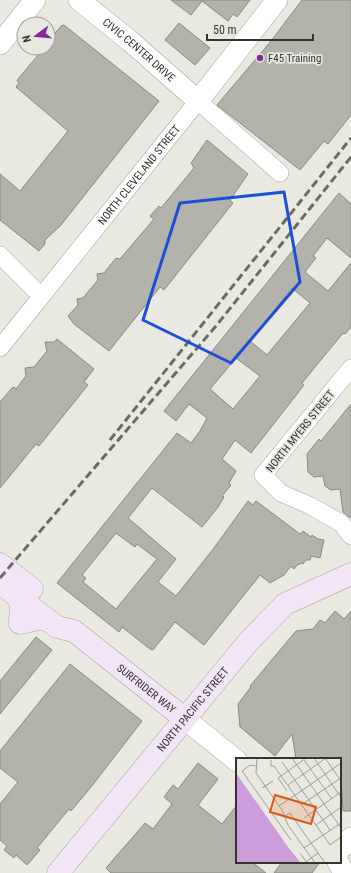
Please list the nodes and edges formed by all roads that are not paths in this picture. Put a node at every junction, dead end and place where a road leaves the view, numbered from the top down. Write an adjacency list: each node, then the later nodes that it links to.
1 (36, 0): 4 (street)
2 (79, 0): 5 (street, CIVIC CENTER DRIVE)
3 (277, 0): 5 (street, NORTH CLEVELAND STREET)
4 (0, 44)
5 (198, 101): 6 (street); 8 (street, NORTH CLEVELAND STREET)
6 (280, 173)
7 (0, 255): 8 (street)
8 (42, 296): 9 (street, NORTH CLEVELAND STREET)
9 (0, 348)
10 (351, 368): 11 (street, NORTH MYERS STREET)
11 (351, 536)
12 (0, 564): 15 (main road, SURFRIDER WAY)
13 (351, 574): 16 (main road, NORTH PACIFIC STREET)
14 (8, 589): 15 (main road, SURFRIDER WAY)
15 (74, 631): 16 (main road, SURFRIDER WAY)
16 (185, 719): 17 (street, SURFRIDER WAY); 18 (main road, NORTH PACIFIC STREET)
17 (236, 760)
18 (58, 873)

